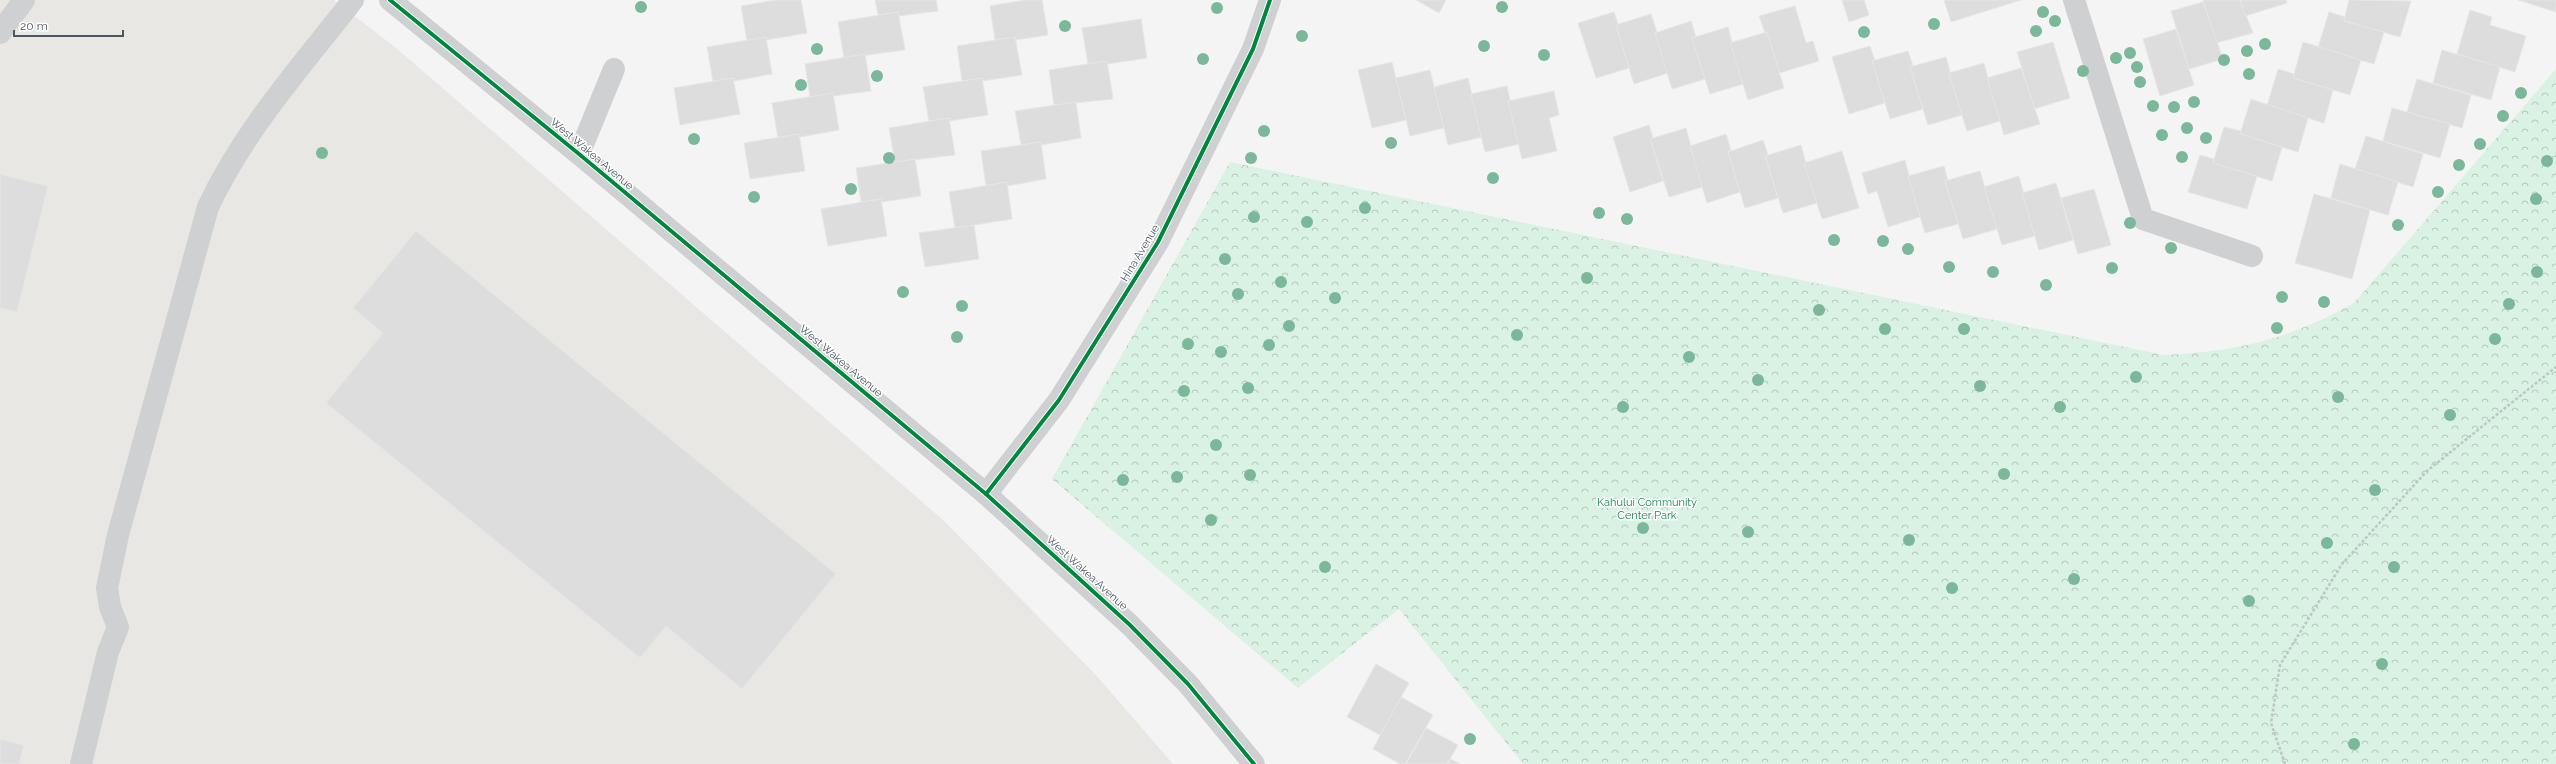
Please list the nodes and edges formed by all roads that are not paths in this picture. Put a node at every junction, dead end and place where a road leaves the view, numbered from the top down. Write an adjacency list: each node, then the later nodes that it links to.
1 (24, 0): 6 (street)
2 (353, 0): 11 (street)
3 (390, 0): 8 (street, West Wakea Avenue)
4 (1270, 0): 10 (street, Hina Avenue)
5 (2074, 0): 9 (street)
6 (0, 33)
7 (614, 69): 8 (street)
8 (579, 154): 10 (street, West Wakea Avenue)
9 (2252, 256)
10 (986, 494): 12 (street, West Wakea Avenue)
11 (81, 764)
12 (1254, 764)

